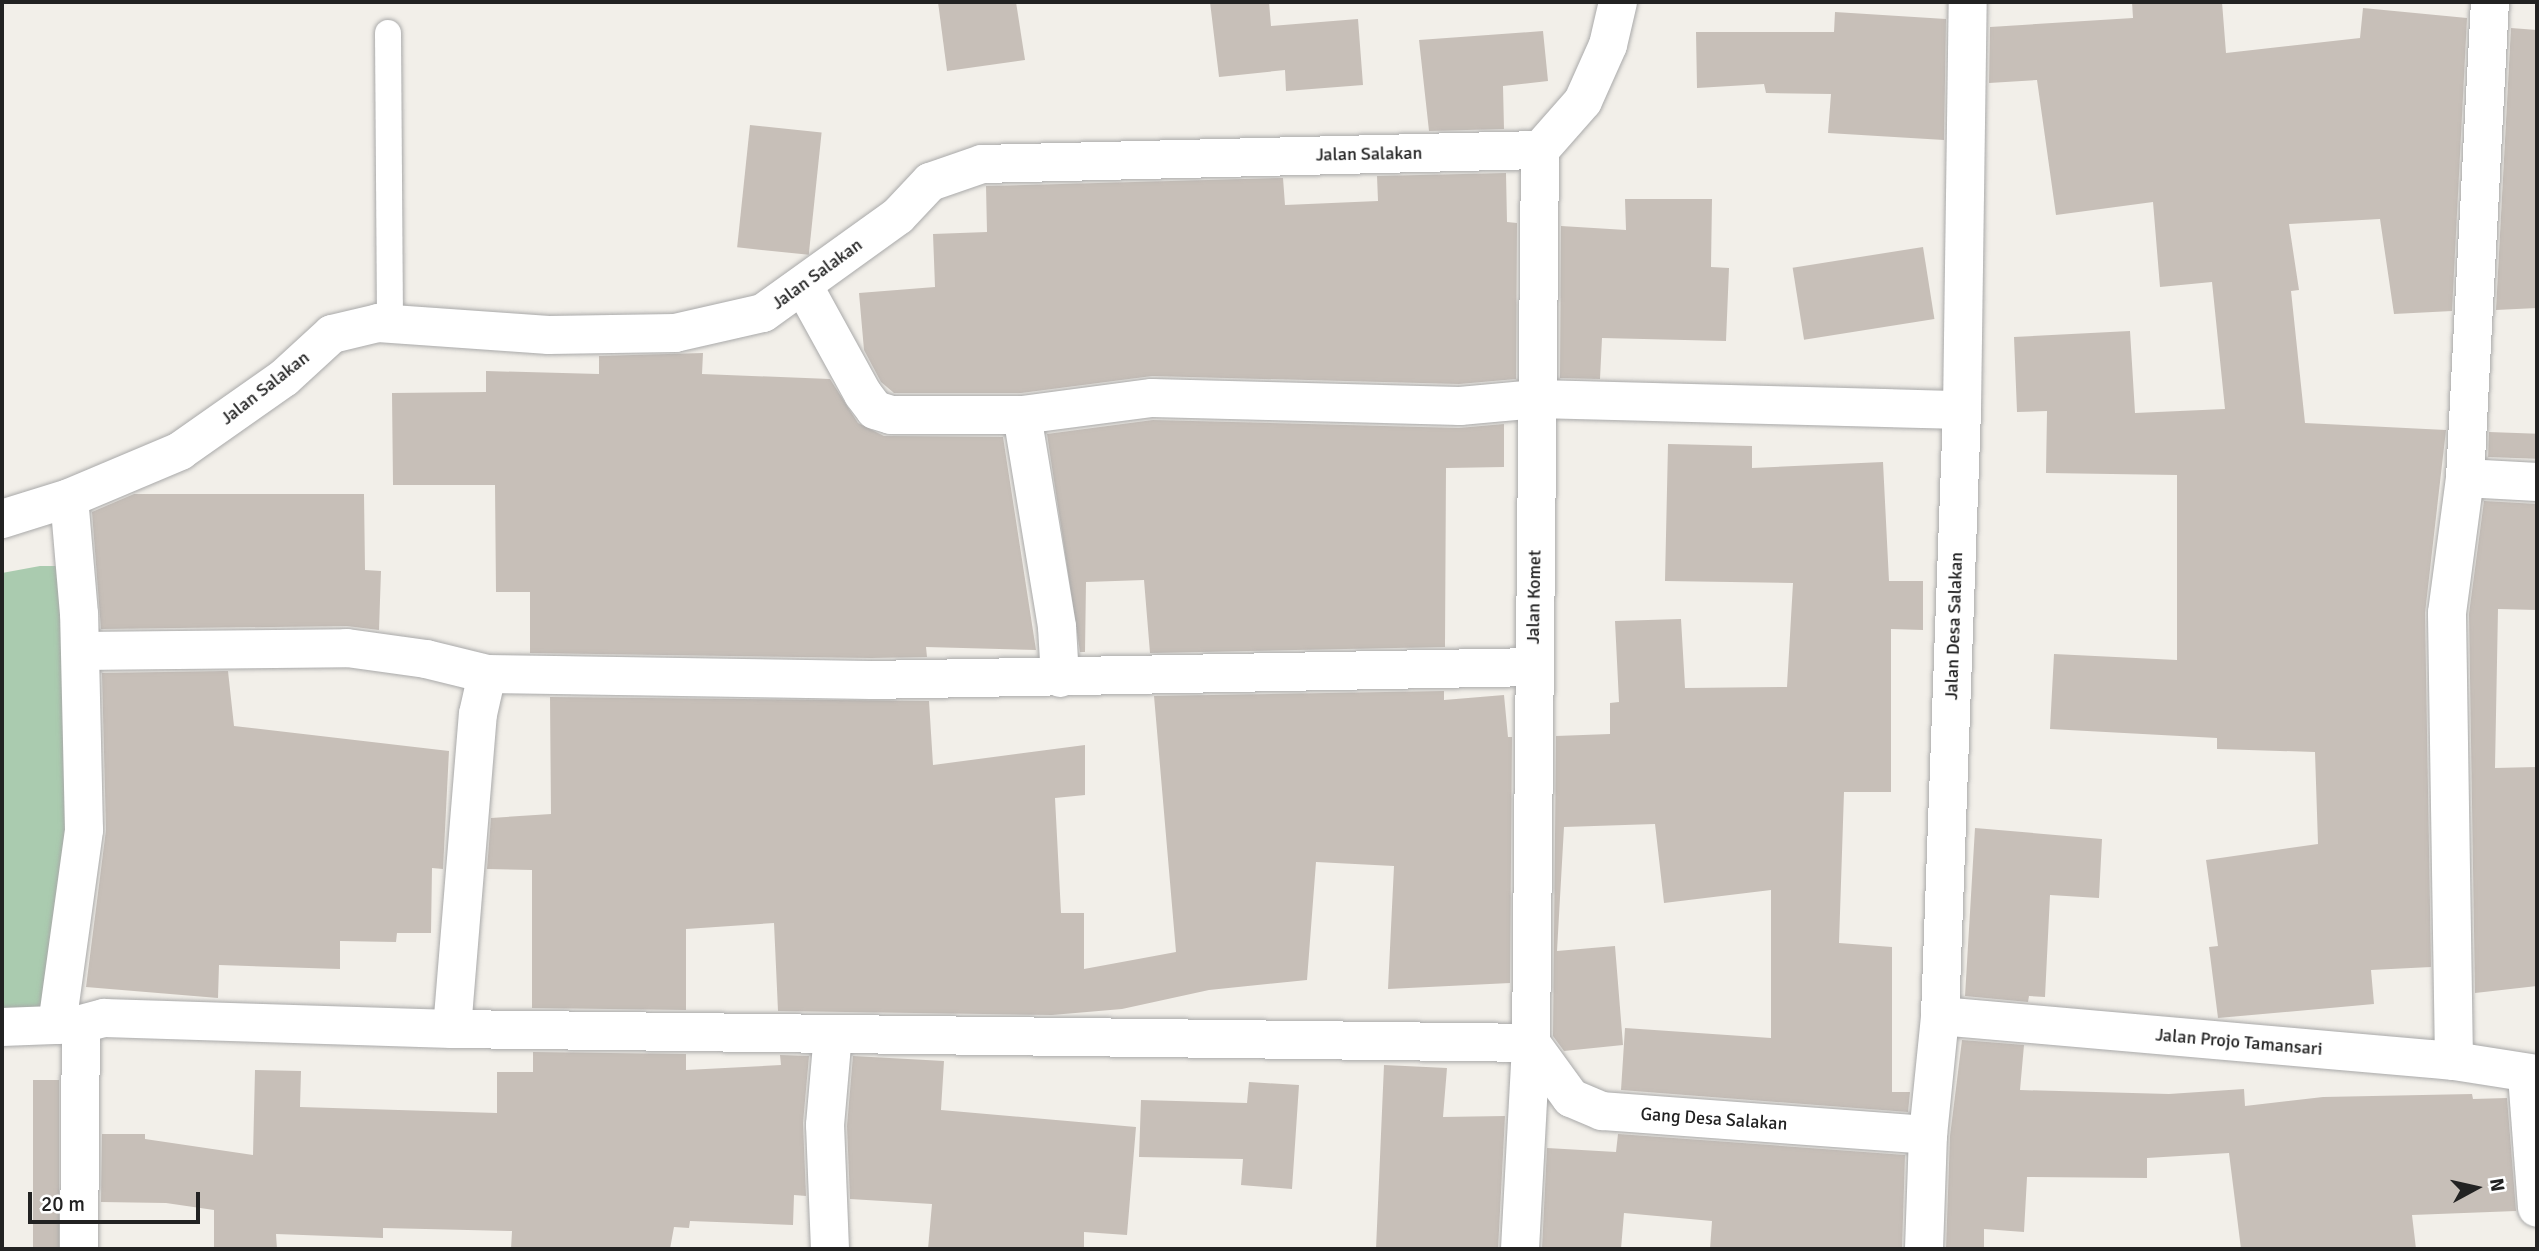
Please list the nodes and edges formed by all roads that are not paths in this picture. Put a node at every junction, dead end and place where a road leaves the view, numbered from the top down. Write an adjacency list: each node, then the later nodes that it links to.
1 (1618, 2): 5 (street)
2 (1968, 2): 9 (street, Jalan Desa Salakan)
3 (2490, 2): 11 (street)
4 (388, 33): 7 (lane)
5 (1540, 150): 6 (street, Jalan Salakan); 8 (street, Jalan Komet)
6 (803, 285): 7 (street, Jalan Salakan); 10 (street)
7 (390, 324): 13 (street, Jalan Salakan)
8 (1537, 399): 9 (street); 10 (street); 16 (street, Jalan Komet)
9 (1962, 410): 19 (street, Jalan Desa Salakan)
10 (1022, 415): 18 (street)
11 (2465, 478): 12 (street); 25 (street)
12 (2537, 482)
13 (69, 499): 14 (street, Jalan Salakan); 15 (street)
14 (2, 519)
15 (80, 651): 17 (street); 20 (street)
16 (1532, 667): 18 (street); 24 (street, Jalan Komet)
17 (487, 674): 18 (street); 22 (street)
18 (1059, 678)
19 (1940, 1016): 25 (street, Jalan Projo Tamansari); 27 (street, Jalan Desa Salakan)
20 (69, 1024): 21 (street); 22 (street); 29 (street)
21 (2, 1027)
22 (452, 1029): 23 (street)
23 (833, 1034): 24 (street); 30 (street)
24 (1531, 1043): 27 (street, Gang Desa Salakan); 31 (street, Jalan Komet)
25 (2454, 1061): 26 (street, Jalan Projo Tamansari)
26 (2532, 1074): 28 (street)
27 (1928, 1135): 32 (street, Jalan Desa Salakan)
28 (2537, 1208)
29 (79, 1249)
30 (830, 1249)
31 (1520, 1249)
32 (1923, 1249)

